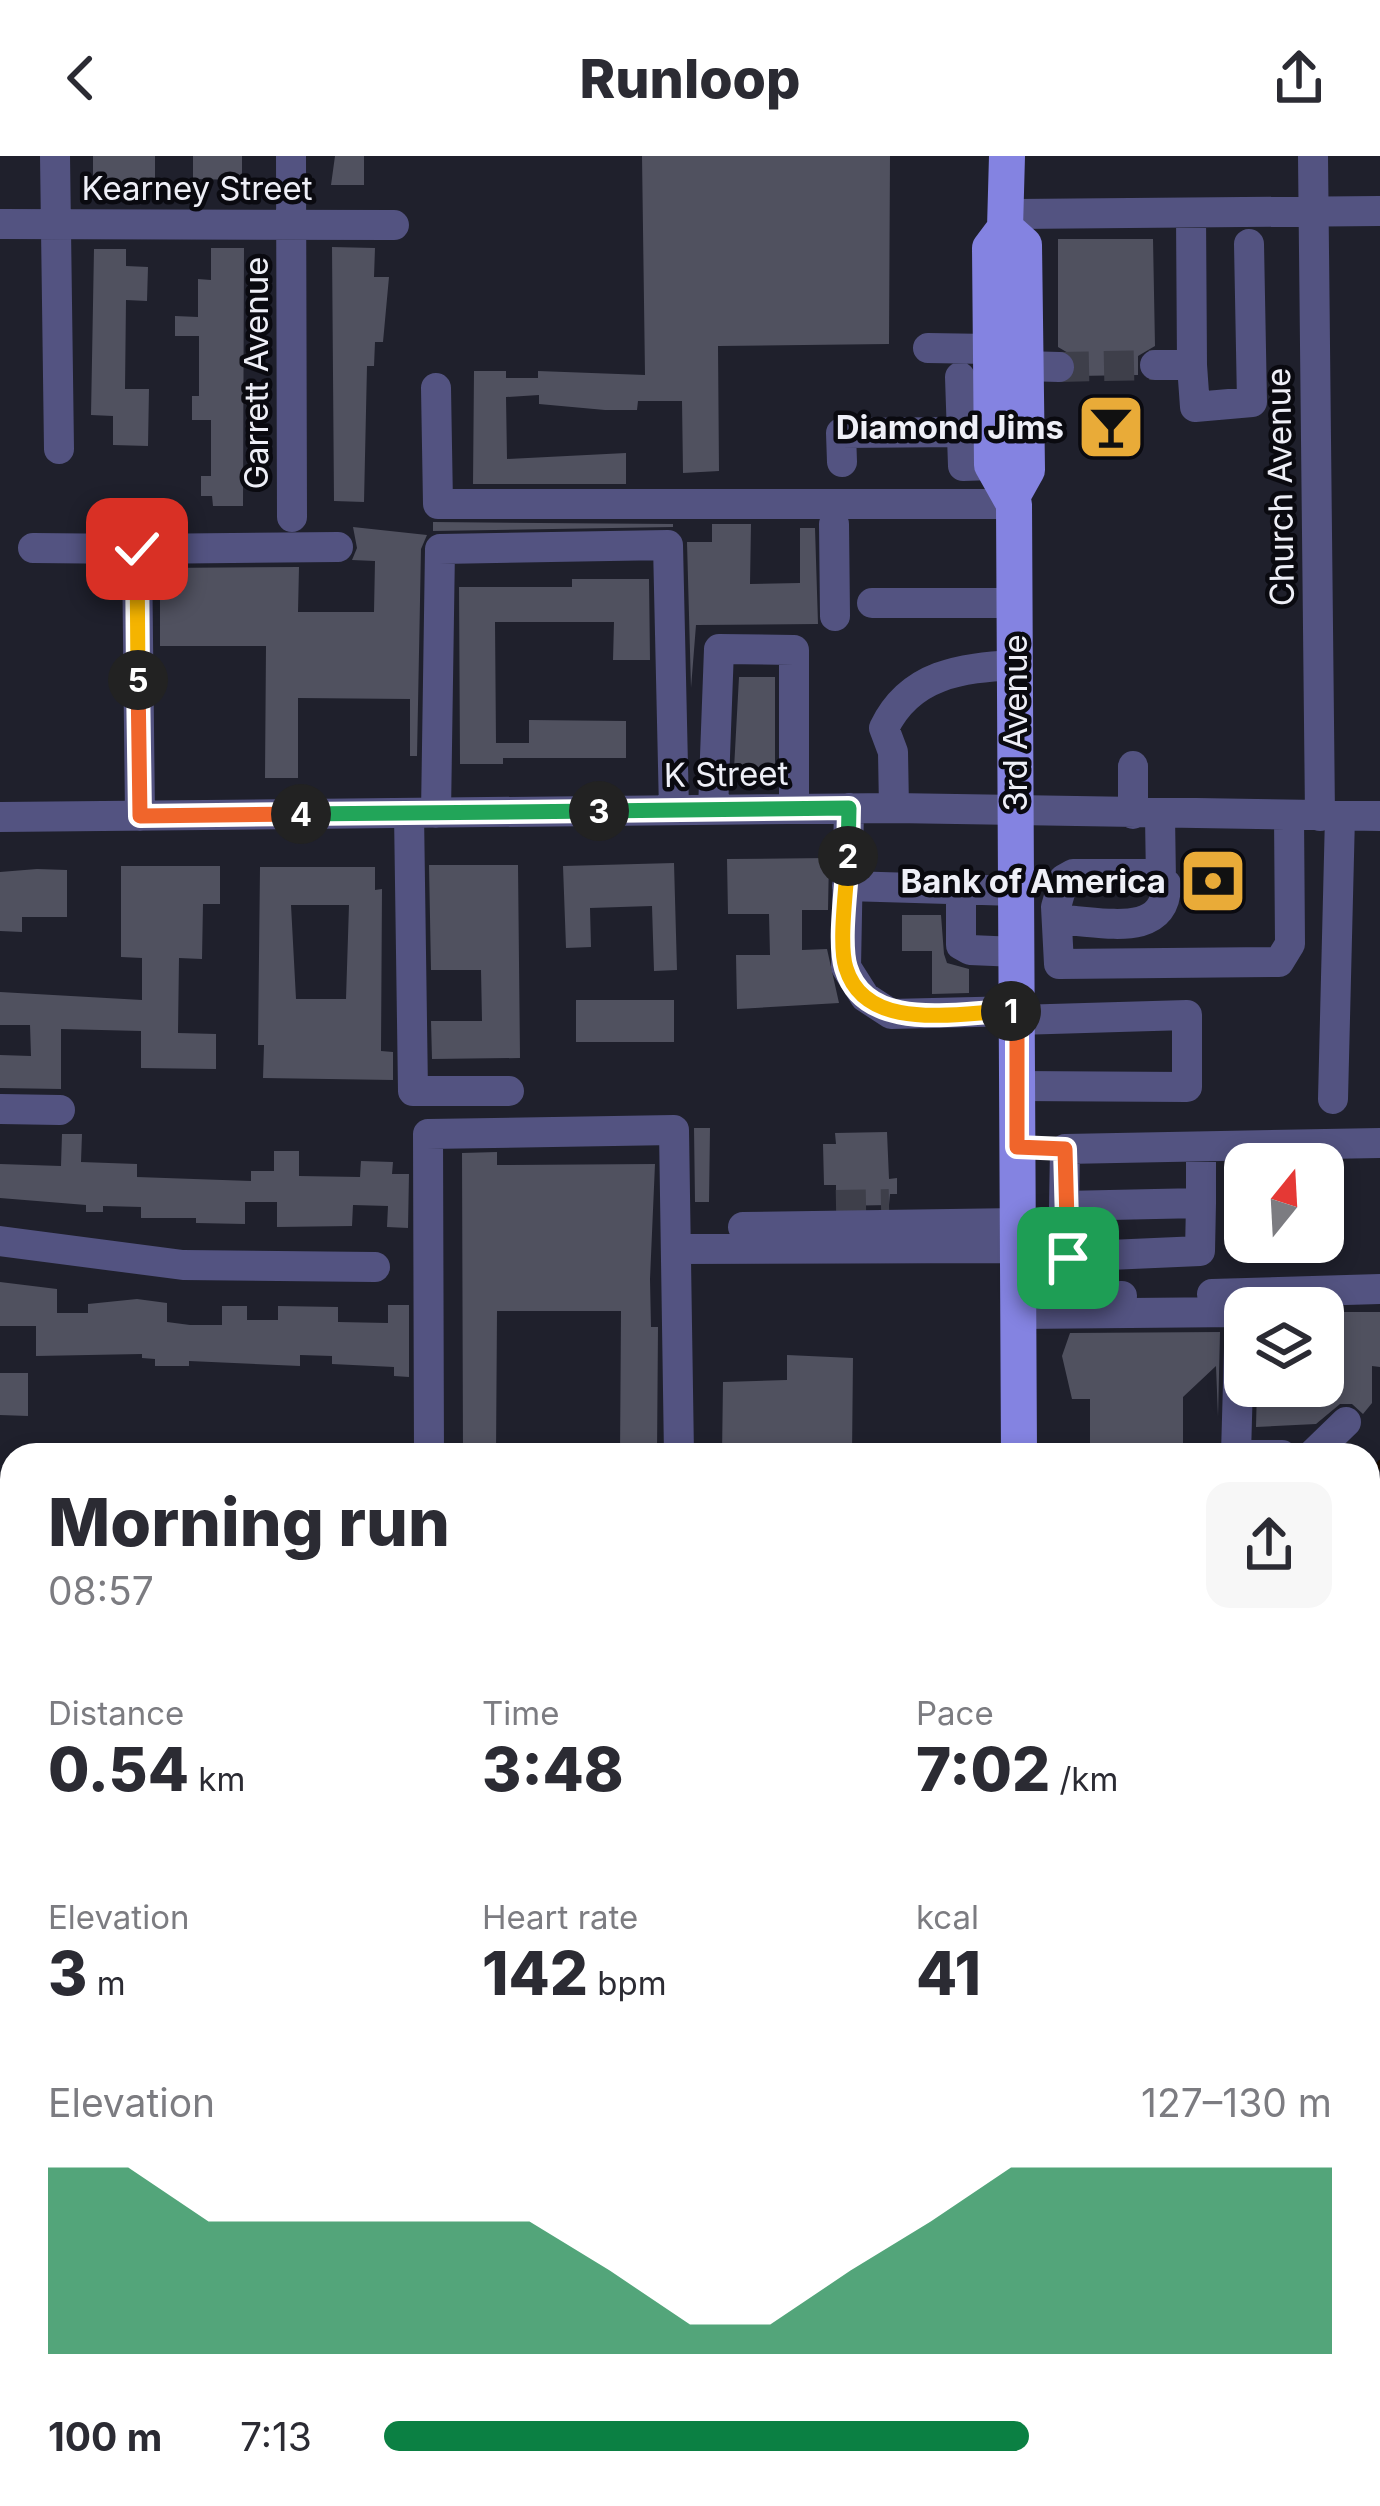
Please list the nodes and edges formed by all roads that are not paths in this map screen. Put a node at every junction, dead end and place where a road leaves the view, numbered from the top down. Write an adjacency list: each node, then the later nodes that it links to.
1 (55, 156): 10 (street)
2 (291, 156): 11 (street, Garrett Avenue)
3 (1007, 156): 8 (main road, 3rd Avenue)
4 (1313, 156): 5 (street, Church Avenue)
5 (1314, 211): 6 (street); 7 (street); 44 (street, Church Avenue)
6 (1380, 211)
7 (1191, 214): 8 (street); 17 (street)
8 (1006, 221): 15 (main road, 3rd Avenue); 23 (main road, 3rd Avenue)
9 (0, 224): 10 (street, Kearney Street)
10 (56, 224): 11 (street, Kearney Street); 21 (street)
11 (291, 224): 12 (street, Kearney Street); 24 (street, Garrett Avenue)
12 (394, 225)
13 (1250, 244): 17 (street)
14 (928, 348): 15 (street)
15 (990, 349): 23 (main road, 3rd Avenue)
16 (1155, 365): 17 (street)
17 (1192, 365)
18 (960, 377): 20 (street)
19 (436, 388): 23 (street)
20 (963, 432): 22 (street); 23 (street)
21 (59, 449)
22 (842, 462)
23 (1008, 497): 26 (street); 31 (main road, 3rd Avenue)
24 (292, 517)
25 (773, 523): 26 (street)
26 (834, 524): 32 (street)
27 (33, 548): 29 (street)
28 (338, 548): 29 (street)
29 (137, 549): 43 (street)
30 (872, 602): 31 (street)
31 (1014, 603): 33 (main road, 3rd Avenue)
32 (835, 616)
33 (1015, 665): 36 (street); 40 (main road, 3rd Avenue)
34 (1133, 766): 42 (street)
35 (849, 808): 36 (street, K Street); 37 (street, K Street); 48 (street)
36 (894, 808): 40 (street, K Street)
37 (794, 809): 39 (street, K Street); 39 (street)
38 (674, 810): 39 (street, K Street); 41 (street, K Street); 41 (street)
39 (713, 810)
40 (1014, 810): 42 (street, K Street); 50 (main road, 3rd Avenue)
41 (422, 813): 43 (street, K Street); 55 (street)
42 (1146, 815): 44 (street, K Street); 47 (street)
43 (140, 816): 46 (street, K Street)
44 (1317, 816): 45 (street, K Street); 51 (street); 56 (street)
45 (1380, 816)
46 (0, 817)
47 (1161, 881): 51 (street); 51 (street)
48 (847, 886): 49 (street); 53 (street)
49 (961, 889): 50 (street); 52 (street)
50 (1016, 890): 52 (main road, 3rd Avenue)
51 (1060, 933): 52 (street)
52 (1017, 948): 53 (main road, 3rd Avenue)
53 (1017, 1015): 54 (main road, 3rd Avenue); 54 (street)
54 (1017, 1086): 60 (main road, 3rd Avenue)
55 (509, 1091)
56 (1333, 1099)
57 (0, 1108): 58 (street)
58 (60, 1110)
59 (1380, 1143): 61 (street)
60 (1017, 1147): 62 (street); 67 (main road, 3rd Avenue)
61 (1202, 1147): 62 (street); 63 (street)
62 (1065, 1149): 66 (street)
63 (1201, 1203): 66 (street); 70 (street)
64 (889, 1204): 67 (street)
65 (836, 1205): 67 (street)
66 (1064, 1206): 71 (street)
67 (1018, 1233): 69 (street); 71 (street); 75 (main road, 3rd Avenue)
68 (0, 1241): 72 (street)
69 (678, 1249): 77 (street); 78 (street)
70 (1200, 1251): 71 (street); 74 (street)
71 (1078, 1258): 74 (street)
72 (375, 1267)
73 (1380, 1289): 74 (street)
74 (1204, 1294)
75 (1018, 1314): 79 (main road, 3rd Avenue); 80 (street)
76 (1346, 1422): 81 (street)
77 (429, 1443)
78 (679, 1443)
79 (1019, 1443)
80 (1235, 1443)
81 (1324, 1443)

